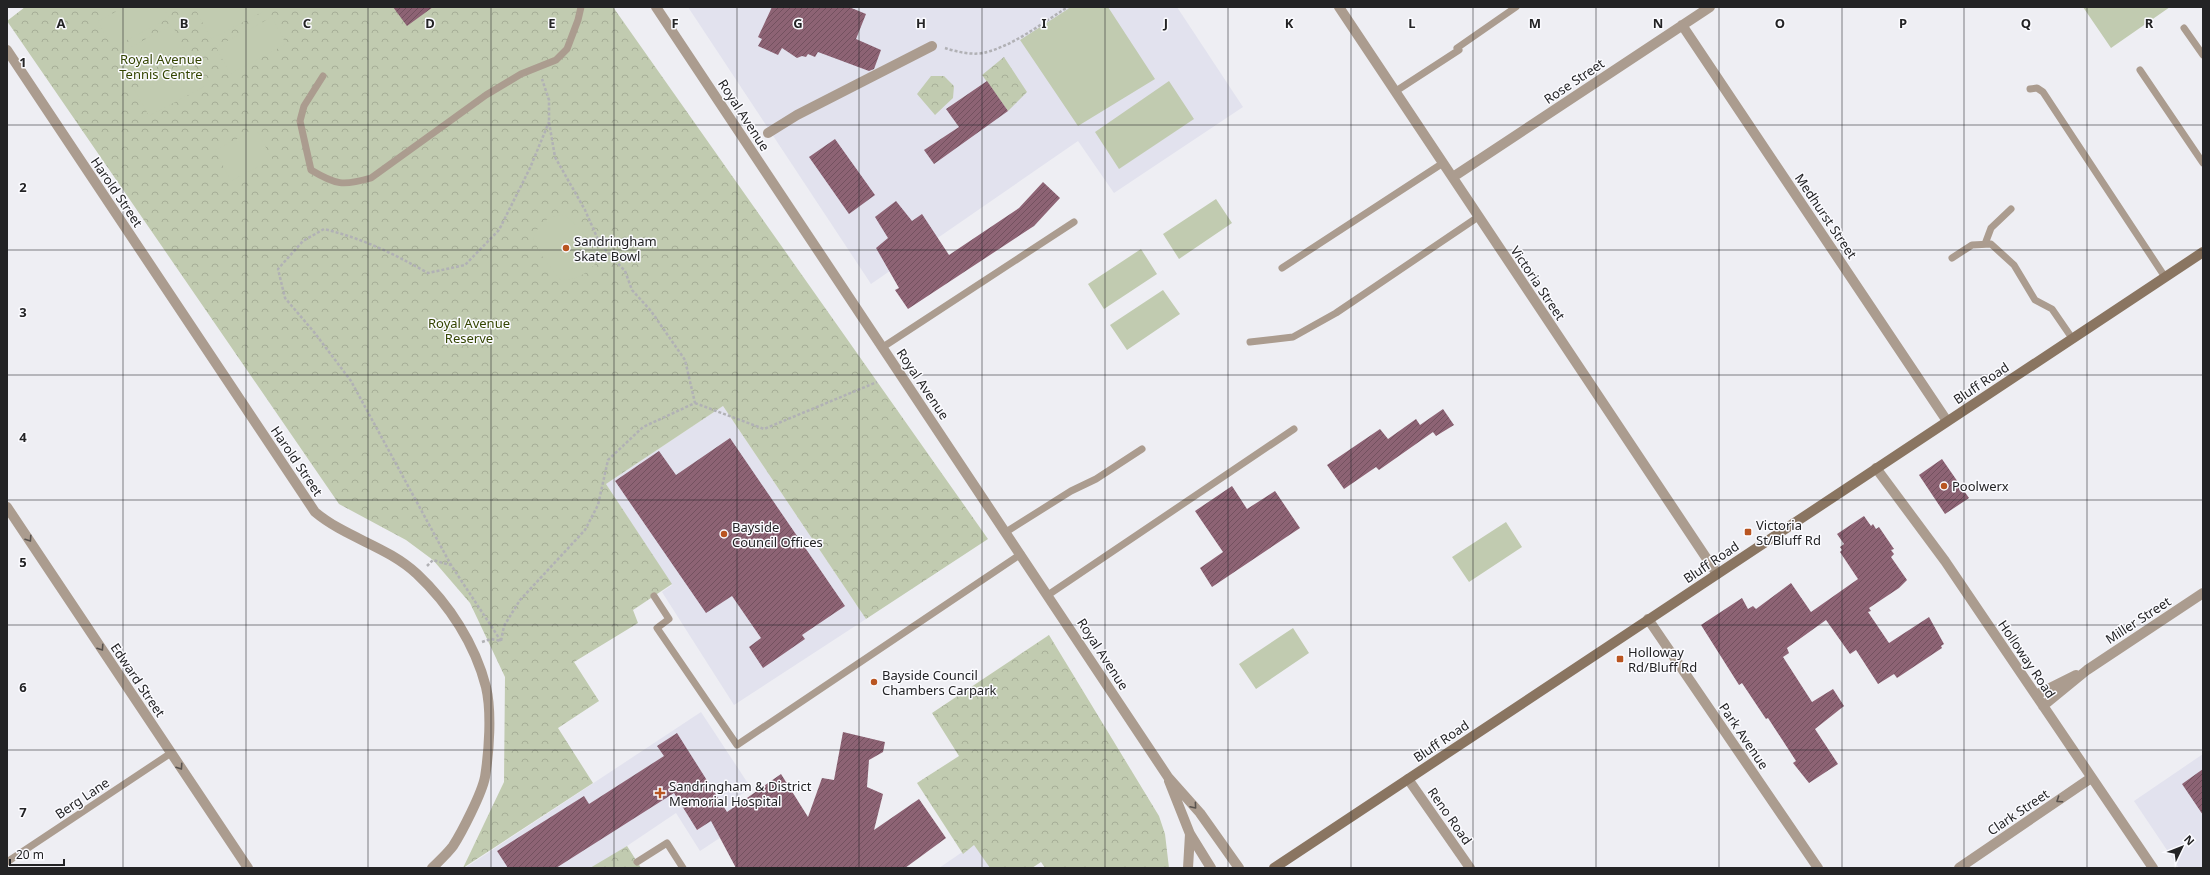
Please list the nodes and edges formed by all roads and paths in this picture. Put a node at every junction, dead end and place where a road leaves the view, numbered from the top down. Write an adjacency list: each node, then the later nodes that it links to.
1 (581, 7): 12 (lane)
2 (656, 7): 32 (street, Royal Avenue)
3 (1068, 7): 9 (path)
4 (1339, 7): 16 (street, Victoria Street)
5 (1516, 7): 16 (lane)
6 (1710, 7): 7 (street, Rose Street)
7 (1682, 25): 21 (street, Rose Street); 35 (street, Medhurst Street)
8 (2184, 28): 11 (lane)
9 (932, 46): 18 (street)
10 (7, 50): 43 (street, Harold Street)
11 (2203, 54)
12 (538, 67): 14 (lane); 17 (path)
13 (2140, 70): 20 (lane)
14 (323, 76)
15 (2030, 90): 29 (lane)
16 (1396, 91): 19 (street, Victoria Street)
17 (549, 122): 34 (path); 42 (path)
18 (768, 133)
19 (1443, 163): 21 (street, Victoria Street); 28 (lane)
20 (2203, 163)
21 (1453, 177): 23 (street, Victoria Street)
22 (2011, 209): 25 (lane)
23 (1478, 217): 31 (lane); 44 (street, Victoria Street)
24 (1074, 222): 32 (lane)
25 (1985, 244): 27 (lane); 30 (lane)
26 (2203, 252): 29 (main road, Bluff Road)
27 (1952, 258)
28 (1282, 268)
29 (2165, 277): 30 (main road, Bluff Road)
30 (2072, 338): 35 (main road, Bluff Road)
31 (1250, 342)
32 (883, 347): 40 (street, Royal Avenue)
33 (877, 382): 34 (path)
34 (695, 403): 49 (path)
35 (1947, 421): 38 (main road, Bluff Road)
36 (1294, 429): 46 (lane)
37 (1142, 449): 40 (lane)
38 (1876, 468): 44 (main road, Bluff Road); 52 (street, Holloway Road)
39 (7, 507): 54 (street, Edward Street, one-way to 54)
40 (1006, 532): 41 (street, Royal Avenue)
41 (1021, 554): 46 (street, Royal Avenue); 47 (lane)
42 (451, 565): 43 (path); 49 (path)
43 (418, 574): 50 (street, Harold Street)
44 (1717, 574): 48 (main road, Bluff Road)
45 (2203, 593): 51 (street, Miller Street)
46 (1048, 595): 55 (street, Royal Avenue)
47 (654, 596)
48 (1648, 619): 57 (main road, Bluff Road); 69 (street, Park Avenue)
49 (501, 641): 50 (path)
50 (471, 645): 62 (street, Harold Street)
51 (2087, 670): 52 (street, Miller Street); 53 (street, Miller Street)
52 (2036, 695): 53 (street, Holloway Road)
53 (2043, 706): 56 (street, Holloway Road)
54 (171, 753): 59 (lane, Berg Lane); 61 (street, Edward Street, one-way to 61)
55 (1168, 777): 58 (street, Royal Avenue); 66 (street, Royal Avenue, one-way to 66)
56 (2092, 778): 70 (street, Clark Street, one-way to 70); 71 (street, Holloway Road)
57 (1408, 779): 67 (main road, Bluff Road); 68 (street, Reno Road)
58 (1190, 834): 64 (street); 65 (street, Royal Avenue)
59 (7, 862)
60 (637, 862): 63 (lane)
61 (248, 868)
62 (432, 868)
63 (683, 868)
64 (1188, 868)
65 (1211, 868)
66 (1239, 868)
67 (1274, 868)
68 (1470, 868)
69 (1818, 868)
70 (1960, 868)
71 (2153, 868)

